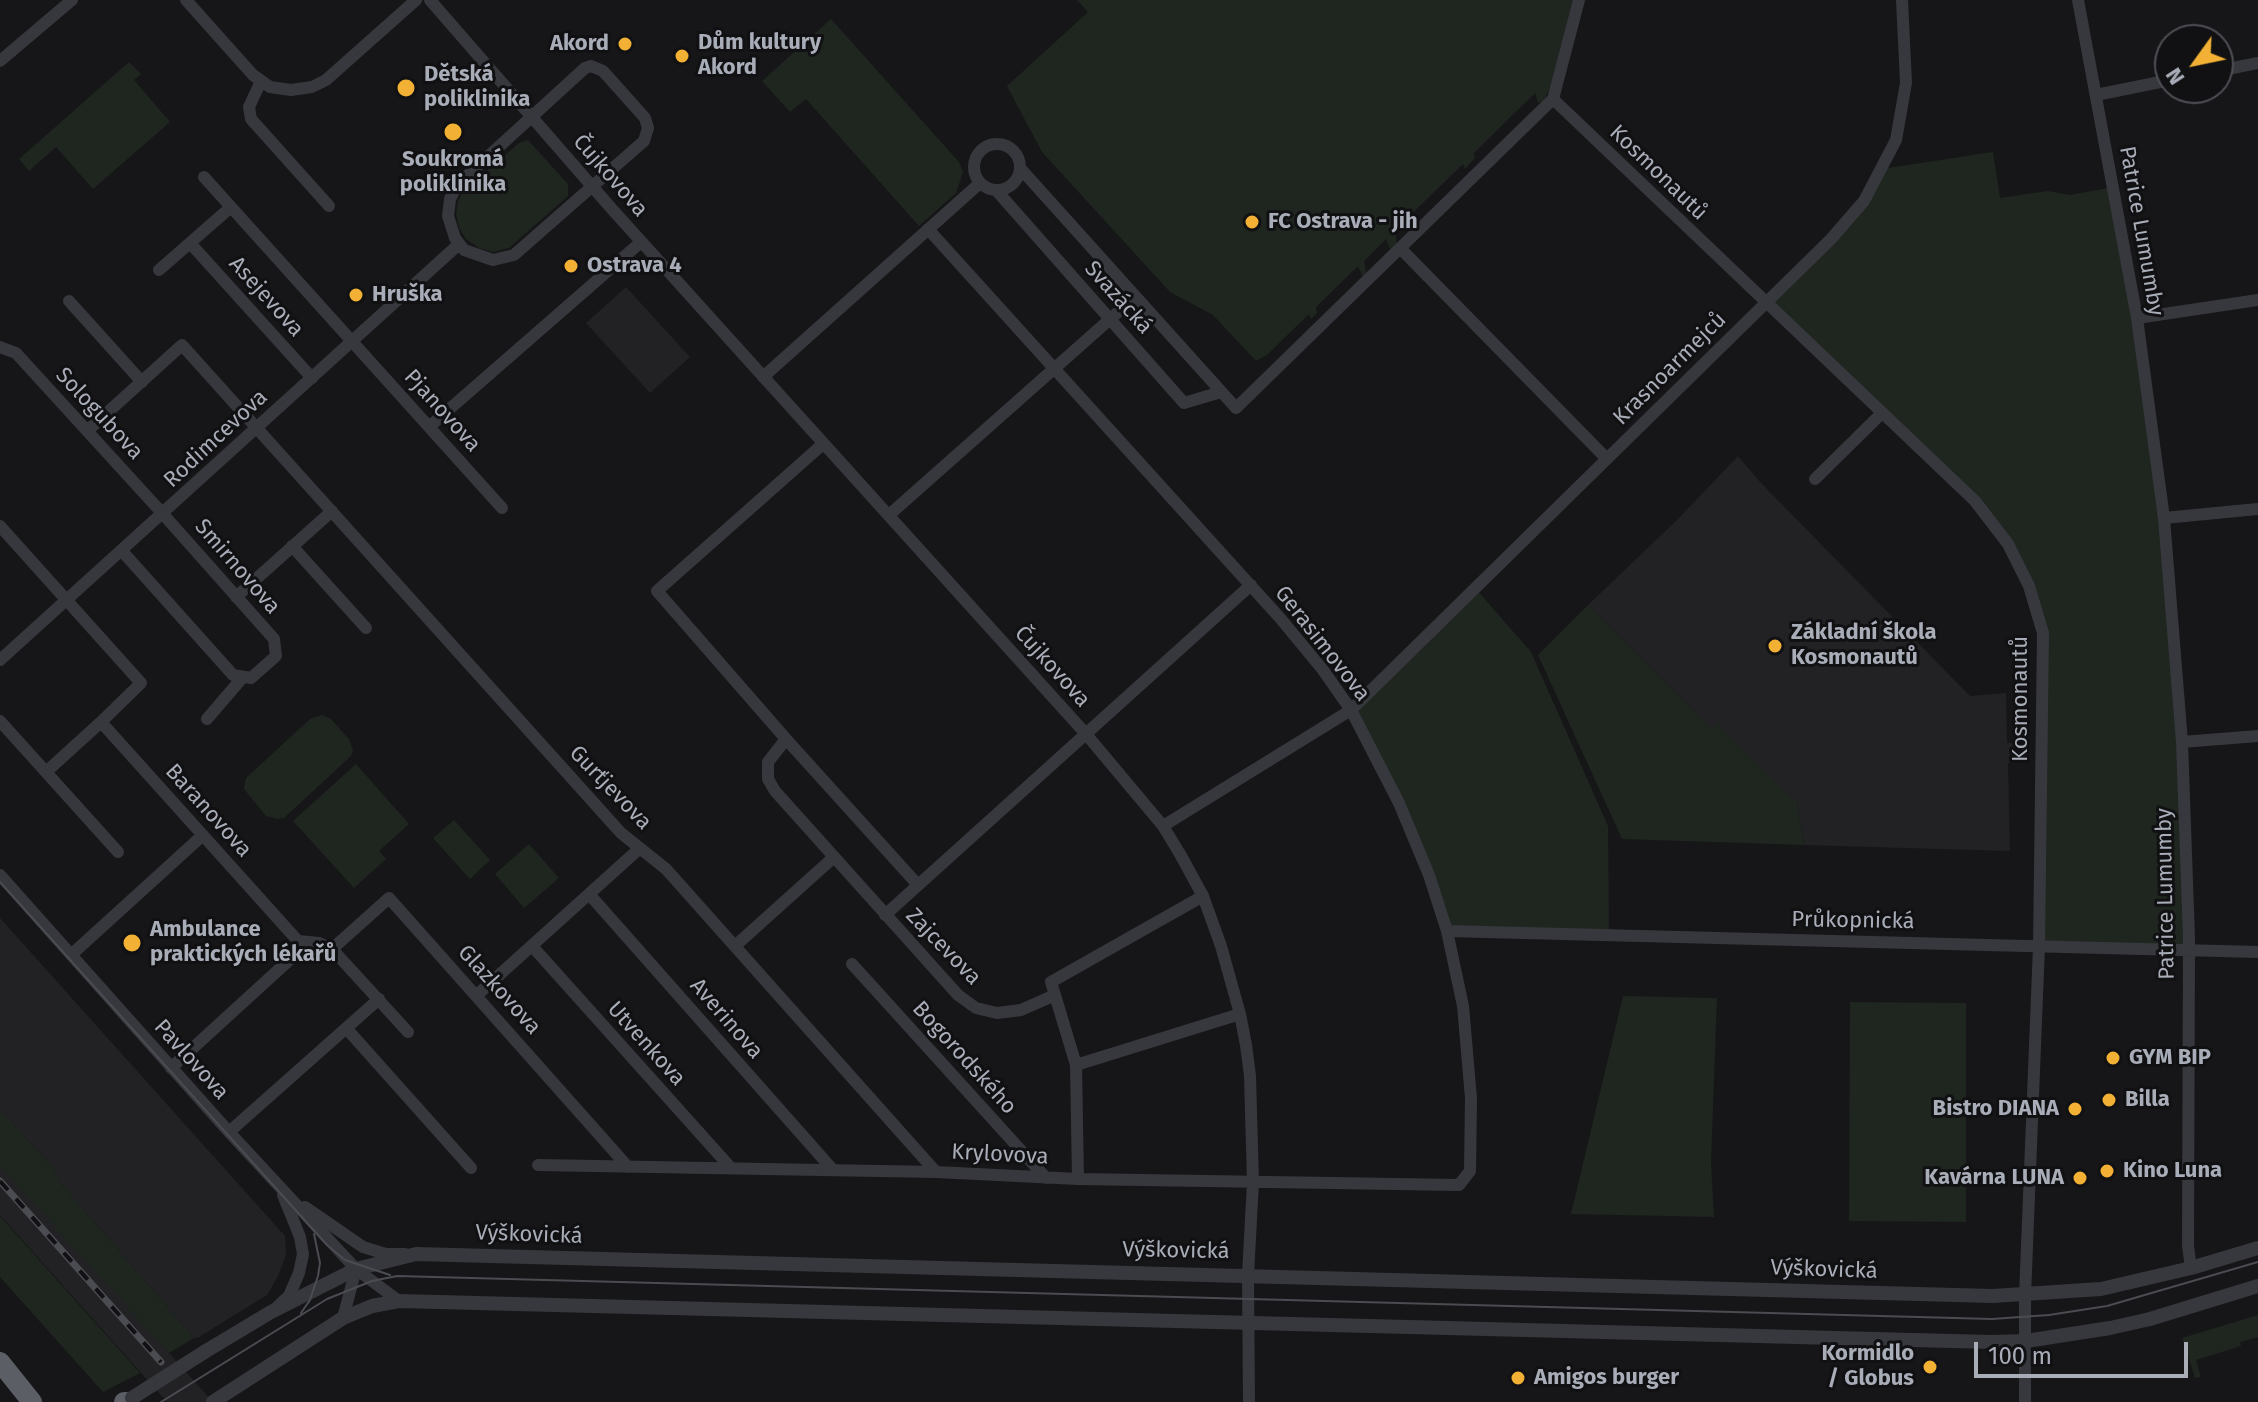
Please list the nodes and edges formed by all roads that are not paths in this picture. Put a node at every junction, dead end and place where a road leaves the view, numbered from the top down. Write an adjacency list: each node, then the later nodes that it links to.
1 (72, 0): 8 (street)
2 (186, 0): 11 (street)
3 (416, 0): 11 (street)
4 (430, 0): 15 (street, Čujkovova)
5 (1579, 0): 14 (street)
6 (1902, 0): 32 (street, Krasnoarmejců)
7 (2078, 0): 13 (street, Patrice Lumumby)
8 (0, 61)
9 (2258, 63): 10 (street)
10 (2234, 68)
11 (261, 81): 21 (street)
12 (2154, 83): 13 (street)
13 (2096, 95): 33 (street, Patrice Lumumby)
14 (1553, 99): 27 (street, Svazácká); 32 (street, Kosmonautů)
15 (531, 116): 19 (street, Čujkovova); 19 (street); 26 (street)
16 (1020, 168): 18 (street); 20 (street); 29 (street, Svazácká)
17 (204, 177): 22 (street, Asejevova)
18 (980, 183): 20 (street); 23 (street)
19 (593, 187): 24 (street, Čujkovova); 26 (street)
20 (996, 190): 34 (street, Svazácká)
21 (329, 206)
22 (231, 207): 25 (street); 35 (street, Asejevova)
23 (928, 229): 37 (street, Gerasimovova); 38 (street)
24 (641, 242): 38 (street, Čujkovova); 43 (street)
25 (190, 243): 28 (street); 39 (street, Asejevova)
26 (458, 245): 35 (street, Rodimcevova)
27 (1400, 248): 41 (street, Svazácká); 47 (street)
28 (159, 270)
29 (1135, 297): 34 (street); 41 (street, Svazácká)
30 (2258, 300): 33 (street)
31 (69, 301): 40 (street)
32 (1766, 303): 42 (street, Kosmonautů); 47 (street, Krasnoarmejců)
33 (2137, 318): 54 (street, Patrice Lumumby)
34 (1110, 320): 37 (street); 41 (street, Svazácká)
35 (353, 341): 39 (street, Rodimcevova); 43 (street, Pjanovova)
36 (0, 347): 45 (street, Sologubova)
37 (1055, 368): 53 (street); 58 (street, Gerasimovova)
38 (763, 377): 46 (street, Čujkovova)
39 (312, 378): 44 (street, Rodimcevova)
40 (142, 382): 44 (street, Gurťjevova); 45 (street)
41 (1221, 392)
42 (1882, 413): 48 (street); 87 (street, Kosmonautů)
43 (430, 426): 49 (street, Pjanovova)
44 (258, 428): 51 (street, Gurťjevova); 52 (street, Rodimcevova)
45 (87, 431): 52 (street, Sologubova)
46 (823, 444): 53 (street, Čujkovova); 70 (street, Zajcevova)
47 (1607, 459): 64 (street, Krasnoarmejců)
48 (1815, 479)
49 (502, 508)
50 (2258, 509): 54 (street)
51 (332, 511): 56 (street); 75 (street, Gurťjevova)
52 (163, 514): 57 (street, Rodimcevova); 59 (street, Smirnovova)
53 (889, 515): 68 (street, Čujkovova)
54 (2164, 518): 71 (street, Patrice Lumumby)
55 (0, 526): 60 (street)
56 (292, 546): 59 (street); 61 (street)
57 (122, 551): 60 (street, Rodimcevova); 63 (street)
58 (1251, 585): 64 (street, Gerasimovova); 68 (street, Čujkovova)
59 (236, 597): 63 (street, Smirnovova)
60 (66, 600): 62 (street, Rodimcevova); 67 (street)
61 (366, 628)
62 (0, 660)
63 (243, 677): 65 (street, Smirnovova)
64 (1351, 710): 73 (street, Krasnoarmejců); 83 (street, Gerasimovova)
65 (207, 719)
66 (0, 721): 72 (street)
67 (101, 722): 72 (street); 74 (street, Baranovova)
68 (1086, 734): 73 (street, Čujkovova); 79 (street, Čujkovova)
69 (2258, 736): 71 (street)
70 (786, 739): 77 (street, Zajcevova); 79 (street, Zajcevova)
71 (2182, 742): 89 (street, Patrice Lumumby)
72 (46, 772): 76 (street)
73 (1163, 826): 81 (street, Čujkovova)
74 (203, 835): 84 (street, Baranovova); 91 (street)
75 (640, 848): 80 (street); 86 (street, Gurťjevova)
76 (118, 852)
77 (834, 857): 82 (street, Zajcevova); 86 (street)
78 (0, 875): 91 (street, Pavlovova)
79 (918, 885): 82 (street, Čujkovova)
80 (589, 894): 85 (street); 106 (street, Averinova)
81 (1203, 896): 93 (street); 96 (street, Čujkovova)
82 (885, 915): 93 (street, Zajcevova)
83 (1447, 931): 87 (street, Průkopnická); 111 (street, Gerasimovova)
84 (298, 941): 88 (street); 100 (street)
85 (532, 946): 94 (street); 105 (street, Utvenkova)
86 (735, 946): 107 (street, Gurťjevova)
87 (2039, 946): 89 (street, Průkopnická); 119 (street, Kosmonautů)
88 (332, 949): 94 (street, Glazkovova); 95 (street)
89 (2188, 951): 90 (street, Průkopnická); 115 (street, Patrice Lumumby)
90 (2258, 952)
91 (71, 955): 100 (street, Pavlovova)
92 (852, 964): 108 (street, Bogorodského)
93 (1053, 989): 99 (street)
94 (477, 995): 103 (street, Glazkovova)
95 (379, 999): 97 (street); 98 (street)
96 (1240, 1014): 99 (street); 110 (street, Čujkovova)
97 (346, 1028): 101 (street); 104 (street)
98 (408, 1032)
99 (1076, 1065): 109 (street)
100 (171, 1068): 101 (street, Pavlovova)
101 (229, 1132): 112 (street, Pavlovova)
102 (538, 1165): 103 (street, Krylovova)
103 (628, 1167): 105 (street, Krylovova)
104 (471, 1168)
105 (731, 1168): 106 (street, Krylovova)
106 (833, 1170): 107 (street, Krylovova)
107 (936, 1172): 108 (street, Krylovova)
108 (1046, 1178): 109 (street, Krylovova)
109 (1078, 1179): 110 (street, Krylovova)
110 (1253, 1182): 111 (street, Krylovova); 117 (street, Čujkovova)
111 (1459, 1185)
112 (281, 1188): 114 (street); 116 (street, Pavlovova); 121 (street)
113 (2258, 1248): 115 (street, Výškovická)
114 (416, 1254): 116 (street, Výškovická); 117 (street, Výškovická)
115 (2191, 1268): 119 (street, Výškovická)
116 (356, 1269): 120 (street, Pavlovova); 121 (street, Výškovická); 122 (street)
117 (1248, 1275): 119 (street, Výškovická); 123 (street, Čujkovova)
118 (2258, 1286): 124 (street)
119 (2025, 1296): 124 (street, Kosmonautů)
120 (399, 1301): 122 (street); 123 (street)
121 (271, 1312): 126 (street, Výškovická, bridge)
122 (343, 1318): 130 (street)
123 (1248, 1321): 124 (street); 131 (street, Čujkovova)
124 (2026, 1341): 132 (street, Kosmonautů)
125 (4, 1368): 127 (highway); 128 (highway); 129 (highway)
126 (127, 1401)
127 (18, 1402)
128 (32, 1402)
129 (48, 1402)
130 (213, 1402)
131 (1249, 1402)
132 (2025, 1402)

